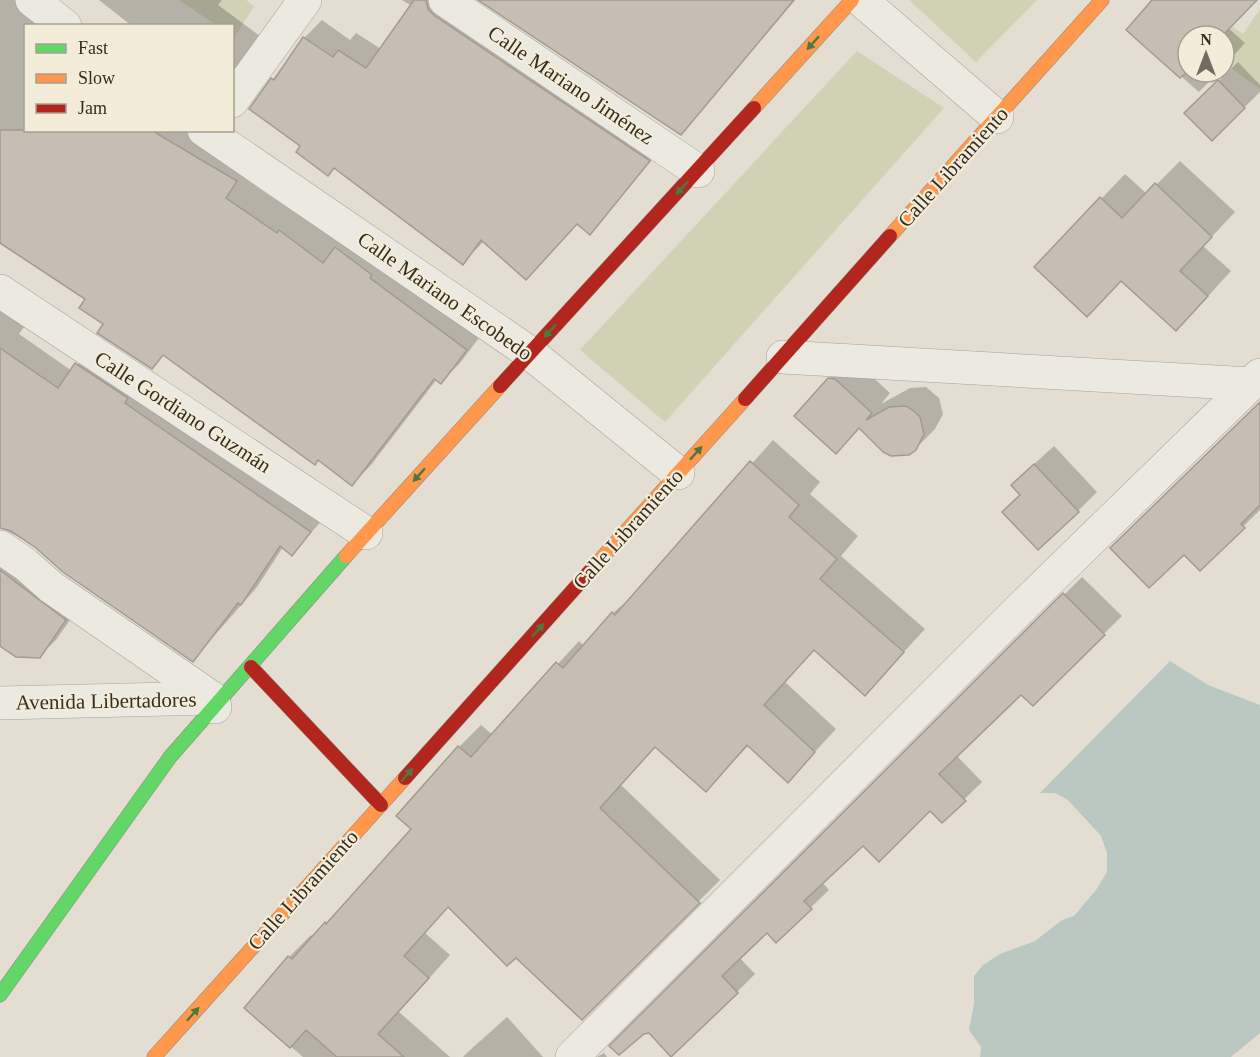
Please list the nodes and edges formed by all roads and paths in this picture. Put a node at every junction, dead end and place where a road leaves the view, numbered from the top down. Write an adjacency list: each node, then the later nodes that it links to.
1 (32, 0): 7 (street)
2 (305, 0): 8 (street)
3 (445, 0): 11 (street, Calle Mariano Jiménez)
4 (852, 0): 11 (highway, one-way to 11)
5 (861, 0): 9 (street)
6 (1102, 0): 9 (highway, Calle Libramiento)
7 (62, 24)
8 (234, 98)
9 (998, 117): 14 (highway, Calle Libramiento)
10 (208, 132): 13 (street, Calle Mariano Escobedo)
11 (698, 171): 13 (highway, one-way to 13)
12 (0, 291): 17 (street, Calle Gordiano Guzmán)
13 (530, 353): 16 (street, Calle Mariano Escobedo); 17 (highway, one-way to 17)
14 (783, 357): 15 (street); 16 (highway, Calle Libramiento, one-way to 14)
15 (1256, 379): 25 (street)
16 (678, 473): 22 (highway, Calle Libramiento, one-way to 16)
17 (366, 533): 19 (highway)
18 (0, 547): 20 (street)
19 (250, 667): 20 (highway); 22 (highway)
20 (214, 703): 21 (street, Avenida Libertadores); 23 (highway)
21 (0, 704)
22 (381, 804): 24 (highway, Calle Libramiento, one-way to 22)
23 (0, 995)
24 (154, 1057)
25 (572, 1057)

